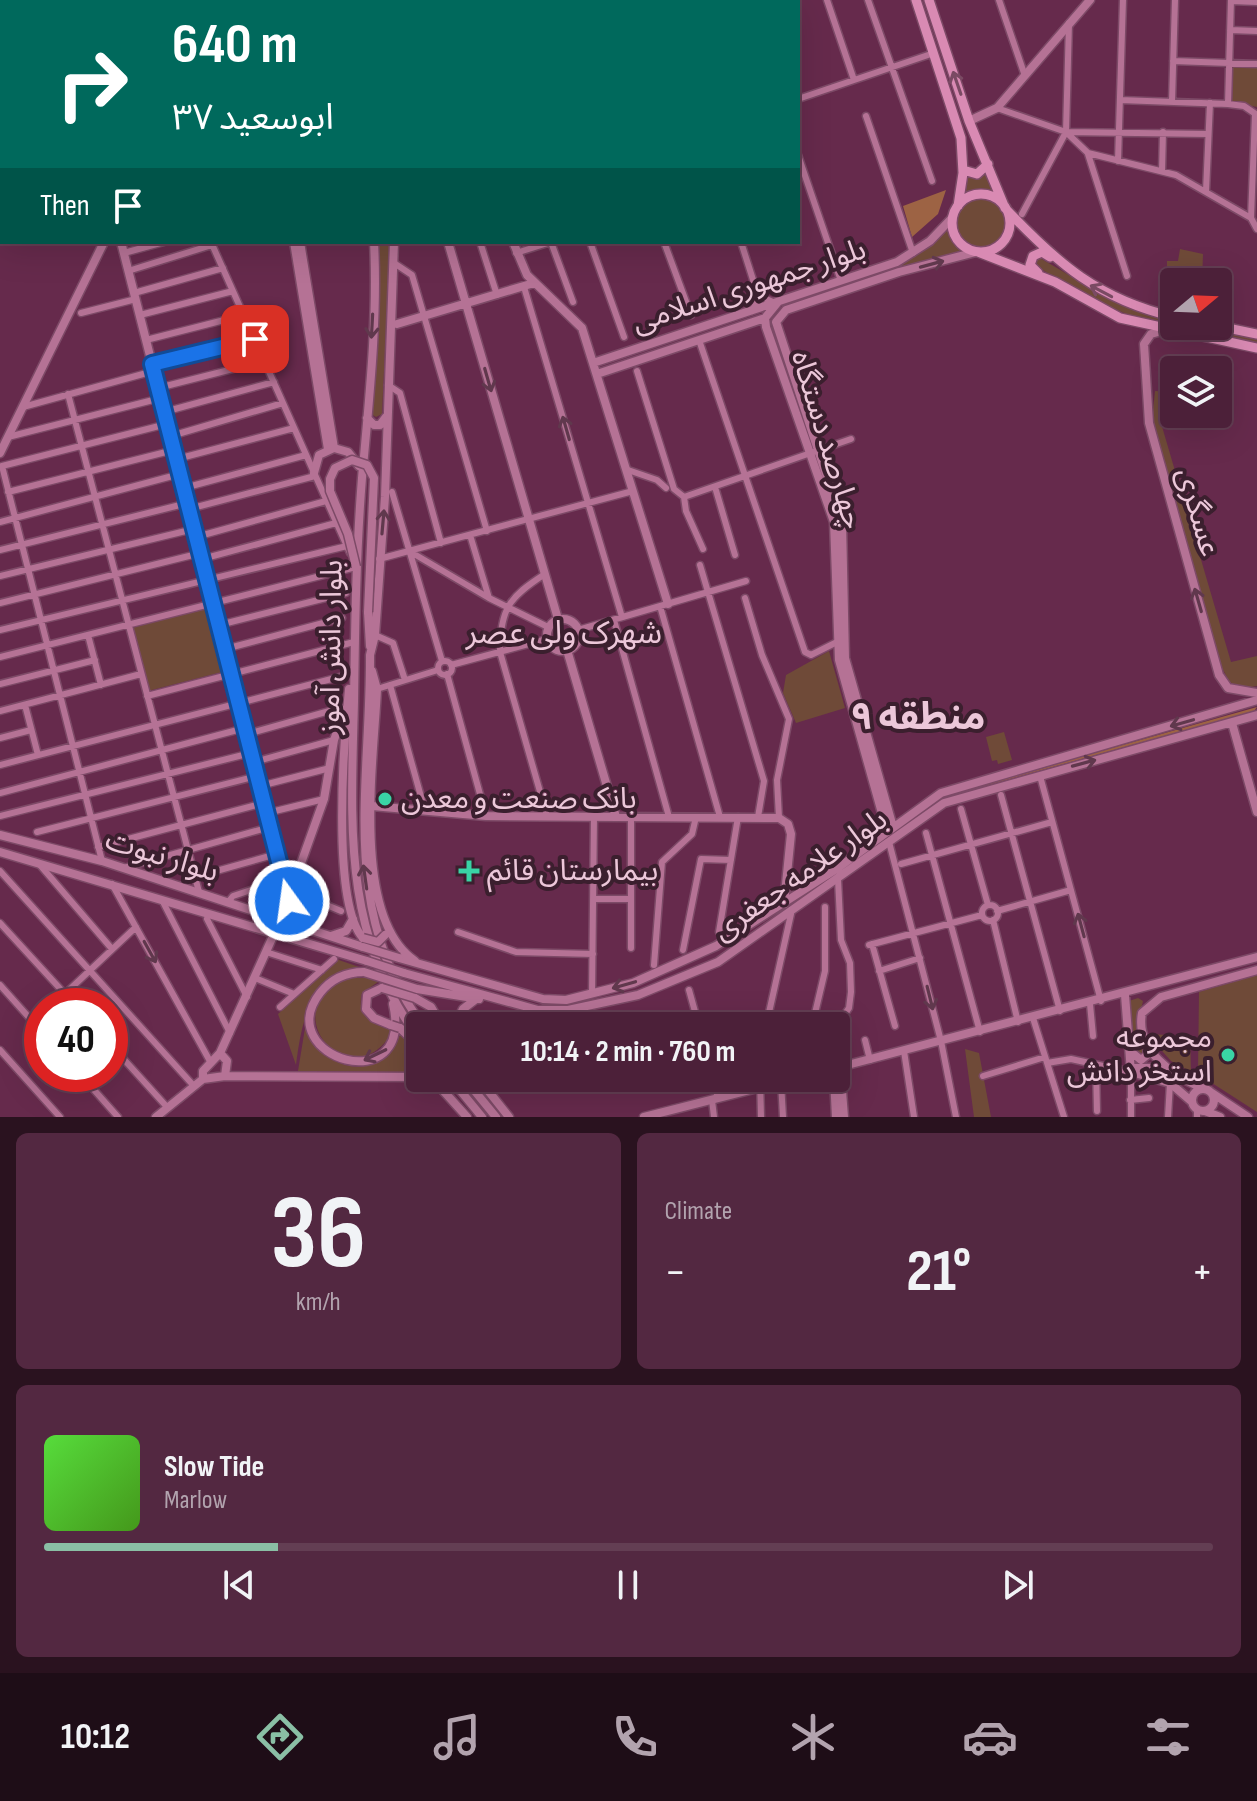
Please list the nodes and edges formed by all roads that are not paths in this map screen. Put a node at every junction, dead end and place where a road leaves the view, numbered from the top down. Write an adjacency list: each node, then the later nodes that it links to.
1 (827, 0): 20 (street)
2 (868, 0): 18 (street)
3 (916, 0): 14 (main road)
4 (929, 0): 29 (main road, one-way to 4)
5 (999, 0): 19 (street)
6 (1123, 0): 22 (street)
7 (1175, 0): 15 (street)
8 (1231, 0): 10 (street); 12 (street)
9 (1084, 2): 11 (main road)
10 (1257, 2)
11 (1069, 23): 19 (main road); 31 (street)
12 (1230, 30): 13 (street); 16 (street)
13 (1257, 31)
14 (934, 53): 18 (street); 40 (main road)
15 (1173, 61): 16 (street); 23 (street)
16 (1229, 63): 17 (street); 25 (street)
17 (1257, 64)
18 (892, 67): 20 (street); 42 (street)
19 (1025, 77): 26 (main road)
20 (854, 80): 21 (street)
21 (800, 98)
22 (1120, 100): 23 (street); 30 (street)
23 (1172, 102): 24 (street)
24 (1210, 103): 25 (street); 33 (street)
25 (1228, 104): 27 (street)
26 (997, 108): 29 (main road); 31 (street)
27 (1256, 115): 34 (street)
28 (866, 116): 69 (street)
29 (969, 121): 38 (main road)
30 (1119, 131): 31 (street); 32 (street); 37 (street)
31 (1066, 132): 35 (street); 47 (street)
32 (1163, 132): 33 (street); 41 (street)
33 (1208, 134): 43 (street)
34 (1256, 142): 39 (street)
35 (1088, 153): 37 (street); 74 (street)
36 (800, 161): 76 (street)
37 (1118, 161): 41 (street)
38 (988, 164): 40 (main road); 46 (main road)
39 (1255, 168): 44 (street)
40 (963, 170): 45 (main road)
41 (1162, 171): 43 (street)
42 (932, 181)
43 (1206, 191): 49 (street)
44 (1254, 194): 49 (street)
45 (958, 206): 46 (main road); 48 (main road)
46 (1005, 208): 66 (main road); 70 (main road)
47 (1022, 214)
48 (952, 218): 66 (main road); 69 (main road, بلوار جمهوری اسلامی)
49 (1254, 220): 50 (street)
50 (1257, 229)
51 (103, 244): 116 (main road)
52 (122, 244): 67 (main road)
53 (157, 244): 67 (street)
54 (212, 244): 72 (street); 73 (street)
55 (297, 244): 127 (main road)
56 (374, 244): 119 (main road, بلوار دانش آموز, one-way to 119)
57 (394, 244): 71 (main road, بلوار دانش آموز)
58 (449, 244): 85 (main road)
59 (481, 244): 81 (street)
60 (514, 244): 68 (main road)
61 (545, 244): 68 (street)
62 (552, 244): 83 (street)
63 (591, 244): 100 (street)
64 (665, 244): 92 (street)
65 (742, 244): 78 (street)
66 (977, 252): 75 (main road); 89 (main road, بلوار جمهوری اسلامی, one-way to 66)
67 (124, 253): 73 (main road)
68 (516, 254): 77 (main road)
69 (913, 254): 76 (main road, بلوار جمهوری اسلامی)
70 (1056, 261): 75 (main road); 88 (main road, one-way to 70)
71 (394, 263): 93 (street); 112 (main road, بلوار دانش آموز)
72 (223, 268): 80 (street); 82 (street)
73 (128, 271): 82 (main road)
74 (1127, 276)
75 (1045, 278): 96 (main road)
76 (841, 281): 84 (main road, بلوار جمهوری اسلامی)
77 (534, 283): 79 (main road); 107 (main road)
78 (755, 286): 84 (street); 86 (street)
79 (524, 287): 81 (main road); 148 (street, one-way to 79)
80 (233, 291): 90 (street); 91 (street)
81 (497, 295): 85 (main road)
82 (135, 296): 87 (street); 90 (main road)
83 (573, 302)
84 (777, 303): 86 (main road, بلوار جمهوری اسلامی); 94 (main road, چهارصد دستگاه)
85 (466, 305): 93 (main road); 151 (main road, one-way to 151)
86 (752, 311): 107 (main road, بلوار جمهوری اسلامی)
87 (81, 313)
88 (1160, 313)
89 (779, 314): 129 (main road, چهارصد دستگاه)
90 (140, 315): 102 (main road)
91 (244, 315): 101 (street); 102 (street)
92 (691, 315)
93 (425, 317): 95 (main road); 155 (street)
94 (765, 318): 103 (main road, بلوار جمهوری اسلامی); 129 (main road, چهارصد دستگاه)
95 (397, 324)
96 (1160, 327)
97 (1232, 329): 99 (main road)
98 (1160, 331): 222 (main road, عسگری, one-way to 98)
99 (1257, 334)
100 (624, 337)
101 (255, 339): 106 (street); 108 (street)
102 (146, 340): 108 (main road)
103 (699, 340): 110 (main road, بلوار جمهوری اسلامی); 137 (street)
104 (1219, 340): 105 (main road)
105 (1257, 348)
106 (264, 361): 111 (street); 113 (street)
107 (593, 363): 110 (main road)
108 (153, 367): 113 (main road); 114 (street)
109 (637, 371): 141 (street)
110 (597, 374): 133 (main road)
111 (274, 382): 115 (street); 117 (street)
112 (388, 385): 118 (main road, بلوار دانش آموز); 158 (street)
113 (160, 393): 117 (main road); 120 (street)
114 (68, 394): 116 (street); 120 (street)
115 (283, 403): 122 (street); 123 (street)
116 (22, 407): 124 (main road)
117 (164, 412): 121 (main road)
118 (386, 417): 119 (main road); 167 (main road, بلوار دانش آموز, one-way to 118)
119 (367, 418): 138 (main road, بلوار دانش آموز)
120 (75, 420): 124 (street); 126 (street)
121 (167, 424): 123 (main road); 126 (street)
122 (294, 428): 130 (street); 131 (street)
123 (171, 436): 130 (main road)
124 (8, 437): 128 (main road)
125 (851, 439): 129 (street)
126 (81, 445): 132 (street); 134 (street)
127 (331, 448): 136 (main road); 138 (main road)
128 (0, 453)
129 (814, 453): 137 (street); 199 (main road, چهارصد دستگاه)
130 (175, 455): 134 (street); 135 (main road)
131 (306, 455): 136 (street); 140 (street)
132 (1, 466): 143 (street)
133 (628, 470): 141 (street); 142 (main road)
134 (88, 471): 143 (street); 145 (street)
135 (180, 474): 140 (main road); 145 (street)
136 (314, 474): 147 (street); 149 (street)
137 (746, 476): 139 (street); 199 (street)
138 (362, 478): 169 (main road, بلوار دانش آموز)
139 (715, 487): 146 (street); 165 (street)
140 (184, 488): 149 (main road)
141 (670, 488): 146 (street)
142 (633, 491): 148 (street); 184 (main road)
143 (8, 492): 150 (street)
144 (392, 492): 164 (street)
145 (95, 497): 150 (street); 154 (street)
146 (684, 497): 162 (street)
147 (326, 501): 153 (street); 156 (street)
148 (588, 503): 151 (street); 186 (street)
149 (188, 506): 154 (street); 156 (main road)
150 (15, 518): 152 (street); 159 (street)
151 (529, 519): 155 (street); 172 (main road)
152 (0, 522)
153 (336, 523): 160 (street); 166 (street)
154 (102, 524): 159 (street); 161 (street)
155 (487, 531): 157 (street)
156 (195, 533): 161 (street); 166 (main road)
157 (470, 535): 158 (street); 179 (street)
158 (441, 543): 164 (street)
159 (22, 545): 163 (street); 170 (street)
160 (347, 546): 169 (street); 174 (street)
161 (109, 549): 170 (street); 171 (street)
162 (703, 549)
163 (0, 550)
164 (409, 551): 167 (street); 179 (street); 208 (street)
165 (735, 555)
166 (201, 556): 171 (street); 174 (main road)
167 (379, 559): 197 (main road, بلوار دانش آموز)
168 (700, 565): 176 (street)
169 (356, 567): 182 (street); 200 (main road, بلوار دانش آموز); 206 (main road, bridge)
170 (28, 569): 173 (street); 178 (street)
171 (115, 574): 178 (street); 181 (street)
172 (545, 574): 185 (street); 188 (main road)
173 (0, 576)
174 (207, 578): 181 (street); 182 (main road)
175 (746, 581): 176 (street)
176 (708, 592): 184 (street); 270 (street)
177 (346, 593): 192 (street)
178 (34, 594): 183 (street); 189 (street)
179 (489, 598): 185 (street)
180 (745, 598): 271 (street)
181 (122, 599): 189 (street); 191 (street)
182 (213, 601): 191 (street); 192 (main road)
183 (0, 603)
184 (664, 605): 186 (street); 268 (street)
185 (506, 606): 193 (street); 204 (street)
186 (622, 617): 190 (street)
187 (342, 618): 202 (street)
188 (558, 619): 193 (main road); 195 (main road)
189 (41, 620): 194 (street); 201 (street)
190 (614, 620): 195 (street); 266 (street)
191 (128, 624): 196 (street); 214 (street)
192 (219, 625): 202 (main road)
193 (548, 627): 198 (main road)
194 (0, 630)
195 (578, 630): 203 (main road)
196 (88, 635): 201 (street); 207 (street)
197 (375, 635): 206 (main road, بلوار دانش آموز); 217 (street)
198 (547, 639): 203 (main road); 204 (street)
199 (841, 641): 276 (main road, چهارصد دستگاه)
200 (354, 642): 209 (main road, بلوار دانش آموز); 213 (street)
201 (47, 645): 205 (street); 212 (street)
202 (225, 649): 213 (main road)
203 (567, 650): 264 (main road)
204 (500, 652): 210 (street); 262 (street)
205 (0, 657)
206 (370, 659): 221 (main road); 371 (main road, بلوار دانش آموز, one-way to 206)
207 (95, 660): 212 (street); 219 (street)
208 (442, 661): 210 (street); 211 (street)
209 (354, 665): 228 (main road); 354 (main road, بلوار دانش آموز)
210 (451, 665): 215 (street)
211 (438, 670): 215 (street); 217 (street)
212 (54, 671): 218 (street); 223 (street)
213 (231, 673): 224 (street); 226 (main road)
214 (141, 674): 219 (street); 224 (street)
215 (447, 674): 261 (street)
216 (343, 676): 226 (street)
217 (405, 680): 220 (street)
218 (0, 684)
219 (101, 685): 223 (street)
220 (390, 685): 221 (street); 257 (street)
221 (377, 689): 255 (main road)
222 (1257, 693)
223 (60, 696): 227 (street); 238 (street)
224 (147, 696): 233 (street)
225 (1257, 700): 276 (main road, بلوار علامه جعفری, one-way to 276)
226 (239, 704): 233 (street); 235 (main road)
227 (25, 705): 230 (street); 234 (street)
228 (347, 705): 237 (main road); 315 (main road)
229 (333, 710): 235 (street)
230 (0, 711)
231 (1257, 715): 232 (main road, بلوار علامه جعفری)
232 (1232, 723): 247 (main road, بلوار علامه جعفری, one-way to 232); 258 (main road)
233 (155, 725): 238 (street); 239 (street)
234 (31, 730): 236 (street); 240 (street)
235 (246, 731): 239 (street); 241 (main road)
236 (0, 738)
237 (334, 740): 241 (street); 243 (main road)
238 (73, 746): 240 (street); 244 (street)
239 (161, 750): 244 (street); 245 (street)
240 (38, 755): 242 (street)
241 (253, 758): 245 (street); 246 (main road)
242 (0, 765)
243 (330, 768): 248 (street); 253 (main road)
244 (79, 772): 249 (street); 250 (street)
245 (168, 774): 250 (street); 252 (street)
246 (257, 776): 248 (main road); 252 (street)
247 (1040, 776): 273 (street); 281 (main road, بلوار علامه جعفری)
248 (260, 786): 254 (main road)
249 (0, 793)
250 (85, 795): 260 (street); 272 (street)
251 (1001, 795): 279 (street)
252 (174, 797): 272 (street); 274 (street)
253 (324, 799): 259 (street); 302 (main road)
254 (264, 803): 259 (main road); 274 (street)
255 (372, 806): 257 (main road); 320 (main road)
256 (961, 809): 282 (street)
257 (425, 811): 261 (main road)
258 (1257, 812)
259 (267, 813): 275 (main road)
260 (0, 816)
261 (486, 816): 262 (main road)
262 (547, 816): 263 (main road)
263 (594, 816): 264 (main road); 303 (street)
264 (616, 817): 265 (main road)
265 (631, 817): 266 (main road); 304 (street)
266 (669, 817): 267 (main road)
267 (696, 817): 268 (main road); 343 (street)
268 (720, 817): 269 (main road)
269 (738, 817): 270 (main road); 289 (street)
270 (758, 817): 271 (main road)
271 (779, 818): 308 (main road)
272 (91, 819): 277 (street); 283 (street)
273 (1052, 822): 279 (street); 300 (street)
274 (181, 824): 283 (street); 284 (street)
275 (270, 827): 284 (street); 287 (main road)
276 (890, 829): 308 (main road, بلوار علامه جعفری)
277 (37, 832)
278 (926, 833): 288 (street)
279 (1011, 833): 282 (street); 306 (street)
280 (0, 835): 285 (main road, بلوار نبوت)
281 (889, 842): 298 (main road, بلوار علامه جعفری); 325 (street)
282 (971, 844): 288 (street); 309 (street)
283 (98, 847): 290 (street)
284 (187, 850): 294 (street); 296 (street)
285 (57, 851): 290 (main road, بلوار نبوت); 293 (main road)
286 (0, 852): 291 (main road, بلوار نبوت)
287 (277, 854): 296 (street); 297 (main road)
288 (932, 855): 292 (street); 321 (street)
289 (731, 860): 324 (street); 332 (street)
290 (102, 861): 294 (main road, بلوار نبوت)
291 (37, 862): 293 (main road, بلوار نبوت); 331 (street)
292 (901, 864)
293 (52, 867): 299 (main road, بلوار نبوت)
294 (124, 868): 301 (main road, بلوار نبوت)
295 (0, 871): 348 (street)
296 (195, 877): 301 (street)
297 (284, 879): 302 (main road); 305 (street)
298 (838, 879): 313 (main road, بلوار علامه جعفری); 378 (street)
299 (112, 884): 307 (main road, بلوار نبوت); 322 (street)
300 (1071, 890): 306 (street); 364 (street, one-way to 300)
301 (199, 892): 305 (main road, بلوار نبوت)
302 (291, 896): 311 (street); 317 (main road)
303 (593, 899): 304 (street); 334 (street)
304 (631, 899): 330 (street)
305 (229, 901): 317 (main road, بلوار نبوت)
306 (1030, 901): 312 (street); 369 (street)
307 (163, 902): 326 (main road, بلوار نبوت); 384 (street)
308 (784, 904): 329 (main road, بلوار علامه جعفری)
309 (988, 905): 312 (street); 314 (street)
310 (825, 907): 377 (street)
311 (341, 911)
312 (997, 911): 318 (street)
313 (791, 914): 340 (main road, بلوار علامه جعفری); 376 (street)
314 (982, 915): 318 (street); 321 (street)
315 (353, 918): 327 (main road); 328 (main road)
316 (207, 919): 360 (street)
317 (281, 919): 327 (main road, بلوار نبوت)
318 (993, 920): 381 (street)
319 (0, 923): 352 (street)
320 (386, 924): 328 (main road, bridge); 342 (main road)
321 (950, 924): 325 (street); 383 (street)
322 (136, 927): 331 (street); 396 (street, one-way to 396)
323 (458, 932): 334 (street)
324 (719, 932)
325 (913, 933): 338 (street); 347 (street)
326 (274, 934): 333 (main road); 341 (main road, بلوار نبوت)
327 (331, 936): 328 (main road, بلوار نبوت)
328 (363, 942): 337 (main road, بلوار نبوت, bridge)
329 (716, 946): 335 (main road, بلوار علامه جعفری); 340 (main road)
330 (631, 948)
331 (112, 949): 348 (street)
332 (683, 950)
333 (266, 952): 344 (street); 349 (main road)
334 (593, 954): 358 (street)
335 (697, 956): 345 (main road); 358 (main road, بلوار علامه جعفری, one-way to 358)
336 (1257, 957): 351 (main road)
337 (399, 958): 342 (main road, بلوار علامه جعفری)
338 (920, 958): 347 (street); 388 (street, one-way to 388)
339 (334, 959): 344 (street)
340 (722, 960): 345 (main road, بلوار علامه جعفری)
341 (367, 961): 363 (main road, بلوار علامه جعفری, bridge)
342 (421, 964): 358 (main road, بلوار علامه جعفری)
343 (654, 965)
344 (322, 970): 357 (street)
345 (703, 970): 368 (main road, بلوار علامه جعفری)
346 (1257, 970): 361 (main road)
347 (879, 971): 382 (street)
348 (88, 972): 353 (street); 407 (street)
349 (255, 978): 357 (street); 360 (main road)
350 (0, 985): 370 (street)
351 (1156, 985): 359 (main road); 361 (main road)
352 (60, 988)
353 (71, 988)
354 (386, 988): 356 (main road, bridge); 356 (main road, one-way to 356, bridge); 380 (main road, بلوار دانش آموز); 385 (main road)
355 (689, 990): 375 (street)
356 (416, 993): 362 (main road); 372 (main road)
357 (294, 994): 366 (street)
358 (592, 994)
359 (1129, 994): 364 (main road); 367 (main road); 392 (main road)
360 (247, 997): 384 (main road)
361 (1161, 997): 367 (main road)
362 (476, 999): 363 (main road); 373 (main road)
363 (495, 1000): 368 (main road, بلوار علامه جعفری)
364 (1101, 1001): 365 (main road)
365 (1090, 1004): 369 (main road); 386 (street)
366 (280, 1007)
367 (1144, 1009): 389 (main road)
368 (548, 1010): 374 (main road)
369 (1060, 1011): 379 (main road)
370 (24, 1012)
371 (414, 1012)
372 (433, 1012)
373 (462, 1012)
374 (545, 1012)
375 (695, 1012)
376 (769, 1012)
377 (815, 1012)
378 (846, 1012)
379 (1033, 1018): 381 (main road); 395 (street)
380 (406, 1019)
381 (1018, 1022): 383 (main road)
382 (895, 1026)
383 (980, 1032): 388 (main road)
384 (230, 1033): 393 (main road)
385 (406, 1035)
386 (1093, 1036)
387 (865, 1040): 394 (street)
388 (941, 1041): 391 (main road); 446 (street)
389 (1148, 1048): 392 (main road); 401 (main road)
390 (0, 1050): 431 (street)
391 (904, 1051): 394 (main road); 445 (street)
392 (1130, 1051): 400 (main road)
393 (220, 1053): 396 (main road); 402 (main road)
394 (870, 1060): 398 (main road)
395 (1046, 1060): 399 (street); 403 (street); 447 (street)
396 (211, 1063): 405 (main road)
397 (128, 1064): 426 (street)
398 (850, 1065)
399 (1096, 1067): 400 (street); 427 (street)
400 (1131, 1070): 401 (main road); 406 (main road); 424 (street)
401 (1171, 1070): 408 (main road)
402 (225, 1076): 404 (main road); 405 (main road)
403 (983, 1076)
404 (406, 1078)
405 (203, 1079): 407 (main road)
406 (1170, 1083): 425 (main road); 449 (street)
407 (193, 1085): 426 (main road)
408 (1202, 1088): 421 (main road); 425 (main road)
409 (96, 1092): 432 (street)
410 (444, 1092): 434 (main road)
411 (457, 1092): 435 (main road)
412 (460, 1092): 436 (main road)
413 (475, 1092): 437 (main road)
414 (489, 1092): 438 (main road)
415 (714, 1092): 423 (street)
416 (734, 1092): 423 (main road)
417 (760, 1092): 441 (street)
418 (782, 1092): 442 (street)
419 (835, 1092): 443 (main road)
420 (842, 1092): 444 (main road)
421 (1212, 1093): 428 (main road); 430 (main road)
422 (1149, 1098): 424 (street)
423 (715, 1099): 429 (main road); 440 (street)
424 (1130, 1100): 448 (street)
425 (1191, 1101): 428 (main road)
426 (167, 1107): 433 (main road)
427 (1097, 1111)
428 (1199, 1113): 450 (main road)
429 (665, 1114): 439 (main road)
430 (1236, 1114): 451 (main road)
431 (60, 1117)
432 (118, 1117)
433 (156, 1117)
434 (467, 1117)
435 (475, 1117)
436 (482, 1117)
437 (496, 1117)
438 (509, 1117)
439 (644, 1117)
440 (714, 1117)
441 (761, 1117)
442 (783, 1117)
443 (836, 1117)
444 (844, 1117)
445 (914, 1117)
446 (956, 1117)
447 (1064, 1117)
448 (1131, 1117)
449 (1168, 1117)
450 (1220, 1117)
451 (1248, 1117)

